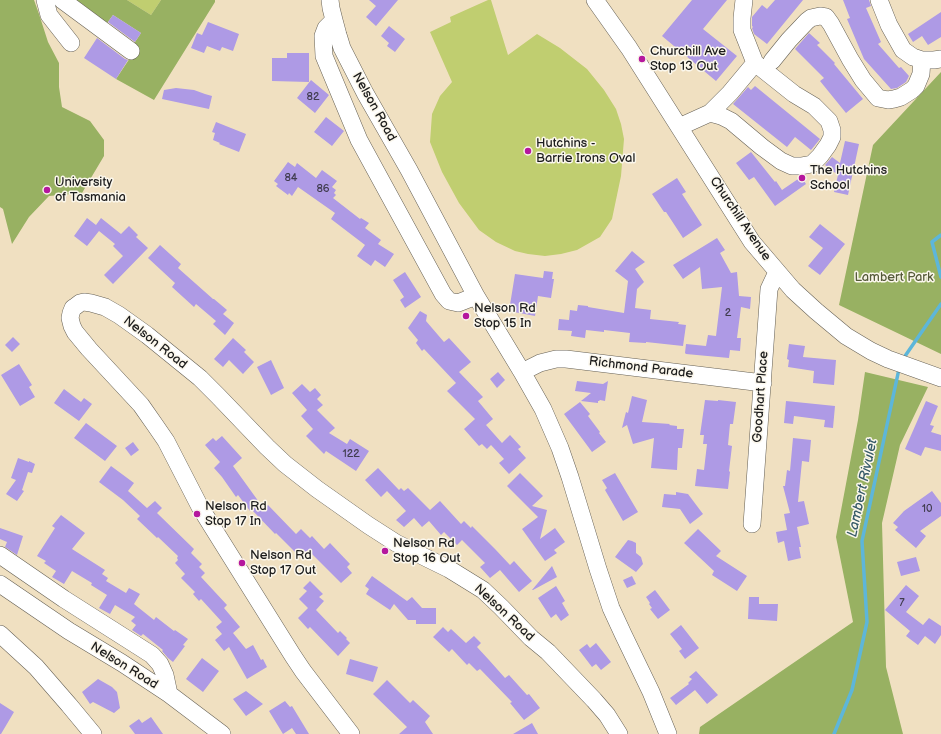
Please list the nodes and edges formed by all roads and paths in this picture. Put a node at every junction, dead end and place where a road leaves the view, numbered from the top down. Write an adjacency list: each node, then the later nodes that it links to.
1 (45, 0): 8 (street)
2 (62, 0): 9 (street)
3 (330, 0): 7 (street, Nelson Road)
4 (595, 0): 15 (street, Churchill Avenue)
5 (744, 0): 13 (street)
6 (879, 0): 11 (street)
7 (334, 20): 17 (street, Nelson Road); 17 (street, Nelson Road)
8 (71, 43)
9 (131, 51)
10 (941, 59): 11 (street)
11 (922, 60): 12 (street)
12 (772, 61)
13 (755, 63): 14 (street); 14 (street)
14 (710, 114): 15 (street)
15 (679, 127): 16 (street, Churchill Avenue)
16 (777, 272): 19 (street, Churchill Avenue); 20 (street, Goodhart Place)
17 (476, 296): 18 (street, Nelson Road)
18 (522, 372): 20 (street, Richmond Parade); 30 (street, Nelson Road)
19 (941, 378)
20 (763, 383): 21 (street, Goodhart Place)
21 (752, 524)
22 (0, 555): 25 (street, Nelson Road)
23 (0, 584): 25 (street, Nelson Road)
24 (0, 634): 26 (street)
25 (169, 694): 27 (street, Nelson Road)
26 (93, 734)
27 (222, 734)
28 (351, 734): 29 (street, Nelson Road)
29 (619, 734)
30 (668, 734)

